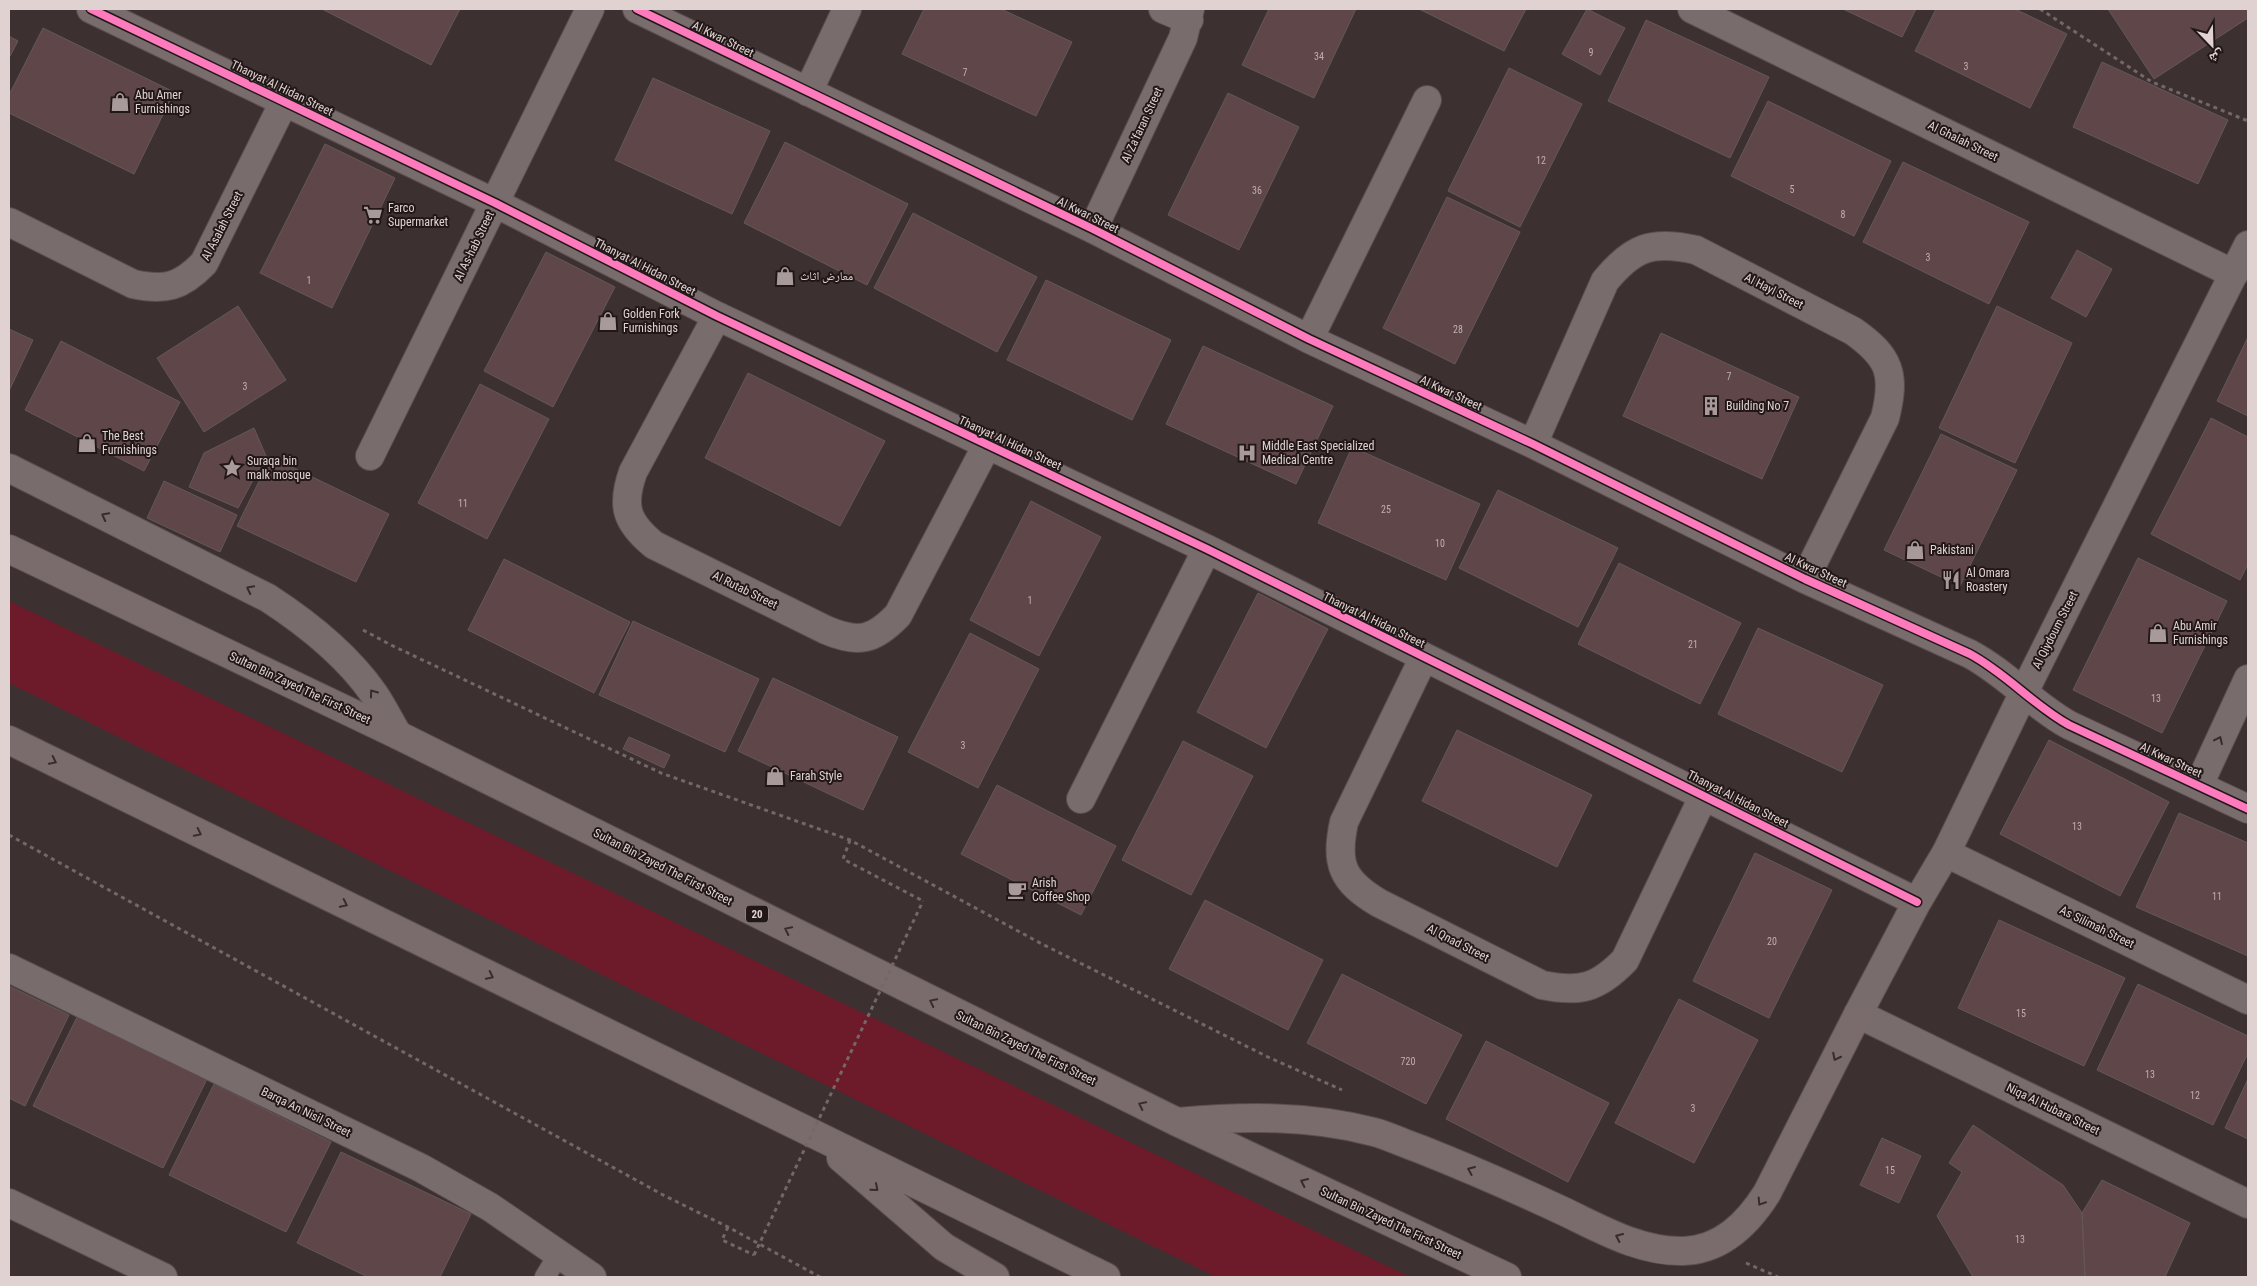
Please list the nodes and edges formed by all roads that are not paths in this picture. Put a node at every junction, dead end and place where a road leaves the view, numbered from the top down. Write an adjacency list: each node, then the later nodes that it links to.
1 (91, 9): 10 (street, Thanyat Al Hidan Street)
2 (590, 9): 11 (street, Al As-hab Street)
3 (637, 9): 8 (street, Al Kwar Street)
4 (847, 9): 8 (street)
5 (1163, 9): 7 (street, Al Za'faran Street)
6 (1692, 9): 15 (street, Al Ghalah Street)
7 (1189, 14): 13 (street, Al Za'faran Street)
8 (808, 92): 13 (street, Al Kwar Street)
9 (1427, 100): 17 (street)
10 (284, 102): 11 (street, Thanyat Al Hidan Street); 12 (street, Al Asalah Street)
11 (495, 203): 16 (street, Thanyat Al Hidan Street); 20 (street, Al As-hab Street)
12 (9, 222)
13 (1093, 229): 17 (street, Al Kwar Street)
14 (2248, 245): 15 (street, Al Qiydoum Street)
15 (2234, 274): 27 (street, Al Qiydoum Street)
16 (717, 316): 19 (street, Thanyat Al Hidan Street); 19 (street, Al Rutab Street)
17 (1308, 340): 18 (street, Al Kwar Street)
18 (1533, 444): 24 (street, Al Kwar Street); 24 (street, Al Hayl Street)
19 (987, 445): 22 (street, Thanyat Al Hidan Street)
20 (370, 456)
21 (9, 468): 28 (street, one-way to 21)
22 (1207, 549): 25 (street, Thanyat Al Hidan Street); 32 (street)
23 (9, 550): 28 (main road, Sultan Bin Zayed The First Street / 20)
24 (1805, 579): 27 (street, Al Kwar Street)
25 (1424, 657): 31 (street, Thanyat Al Hidan Street); 31 (street, Al Qnad Street)
26 (2248, 679): 30 (street, one-way to 26)
27 (2024, 692): 30 (street, Al Kwar Street); 34 (street, Al Qiydoum Street)
28 (398, 735): 39 (main road, Sultan Bin Zayed The First Street / 20, one-way to 28)
29 (9, 740): 40 (main road, one-way to 40)
30 (2199, 784): 33 (street, Al Kwar Street)
31 (1704, 795): 35 (street, Thanyat Al Hidan Street)
32 (1081, 799)
33 (2248, 809)
34 (1946, 853): 35 (street, Al Qiydoum Street); 37 (street, As Silimah Street)
35 (1917, 902): 38 (street, Al Qiydoum Street)
36 (9, 968): 44 (street, Barqa An Nisil Street)
37 (2248, 1000)
38 (1858, 1014): 39 (main road, one-way to 39); 42 (street, Niqa Al Hubara Street)
39 (1176, 1122): 51 (main road, Sultan Bin Zayed The First Street / 20, one-way to 39)
40 (811, 1133): 43 (main road, one-way to 43); 50 (main road)
41 (9, 1203): 45 (street)
42 (2248, 1204)
43 (944, 1247): 48 (main road); 49 (main road)
44 (559, 1254): 46 (lane); 47 (street, Barqa An Nisil Street)
45 (163, 1277)
46 (545, 1277)
47 (592, 1277)
48 (974, 1277)
49 (995, 1277)
50 (1106, 1277)
51 (1507, 1277)

